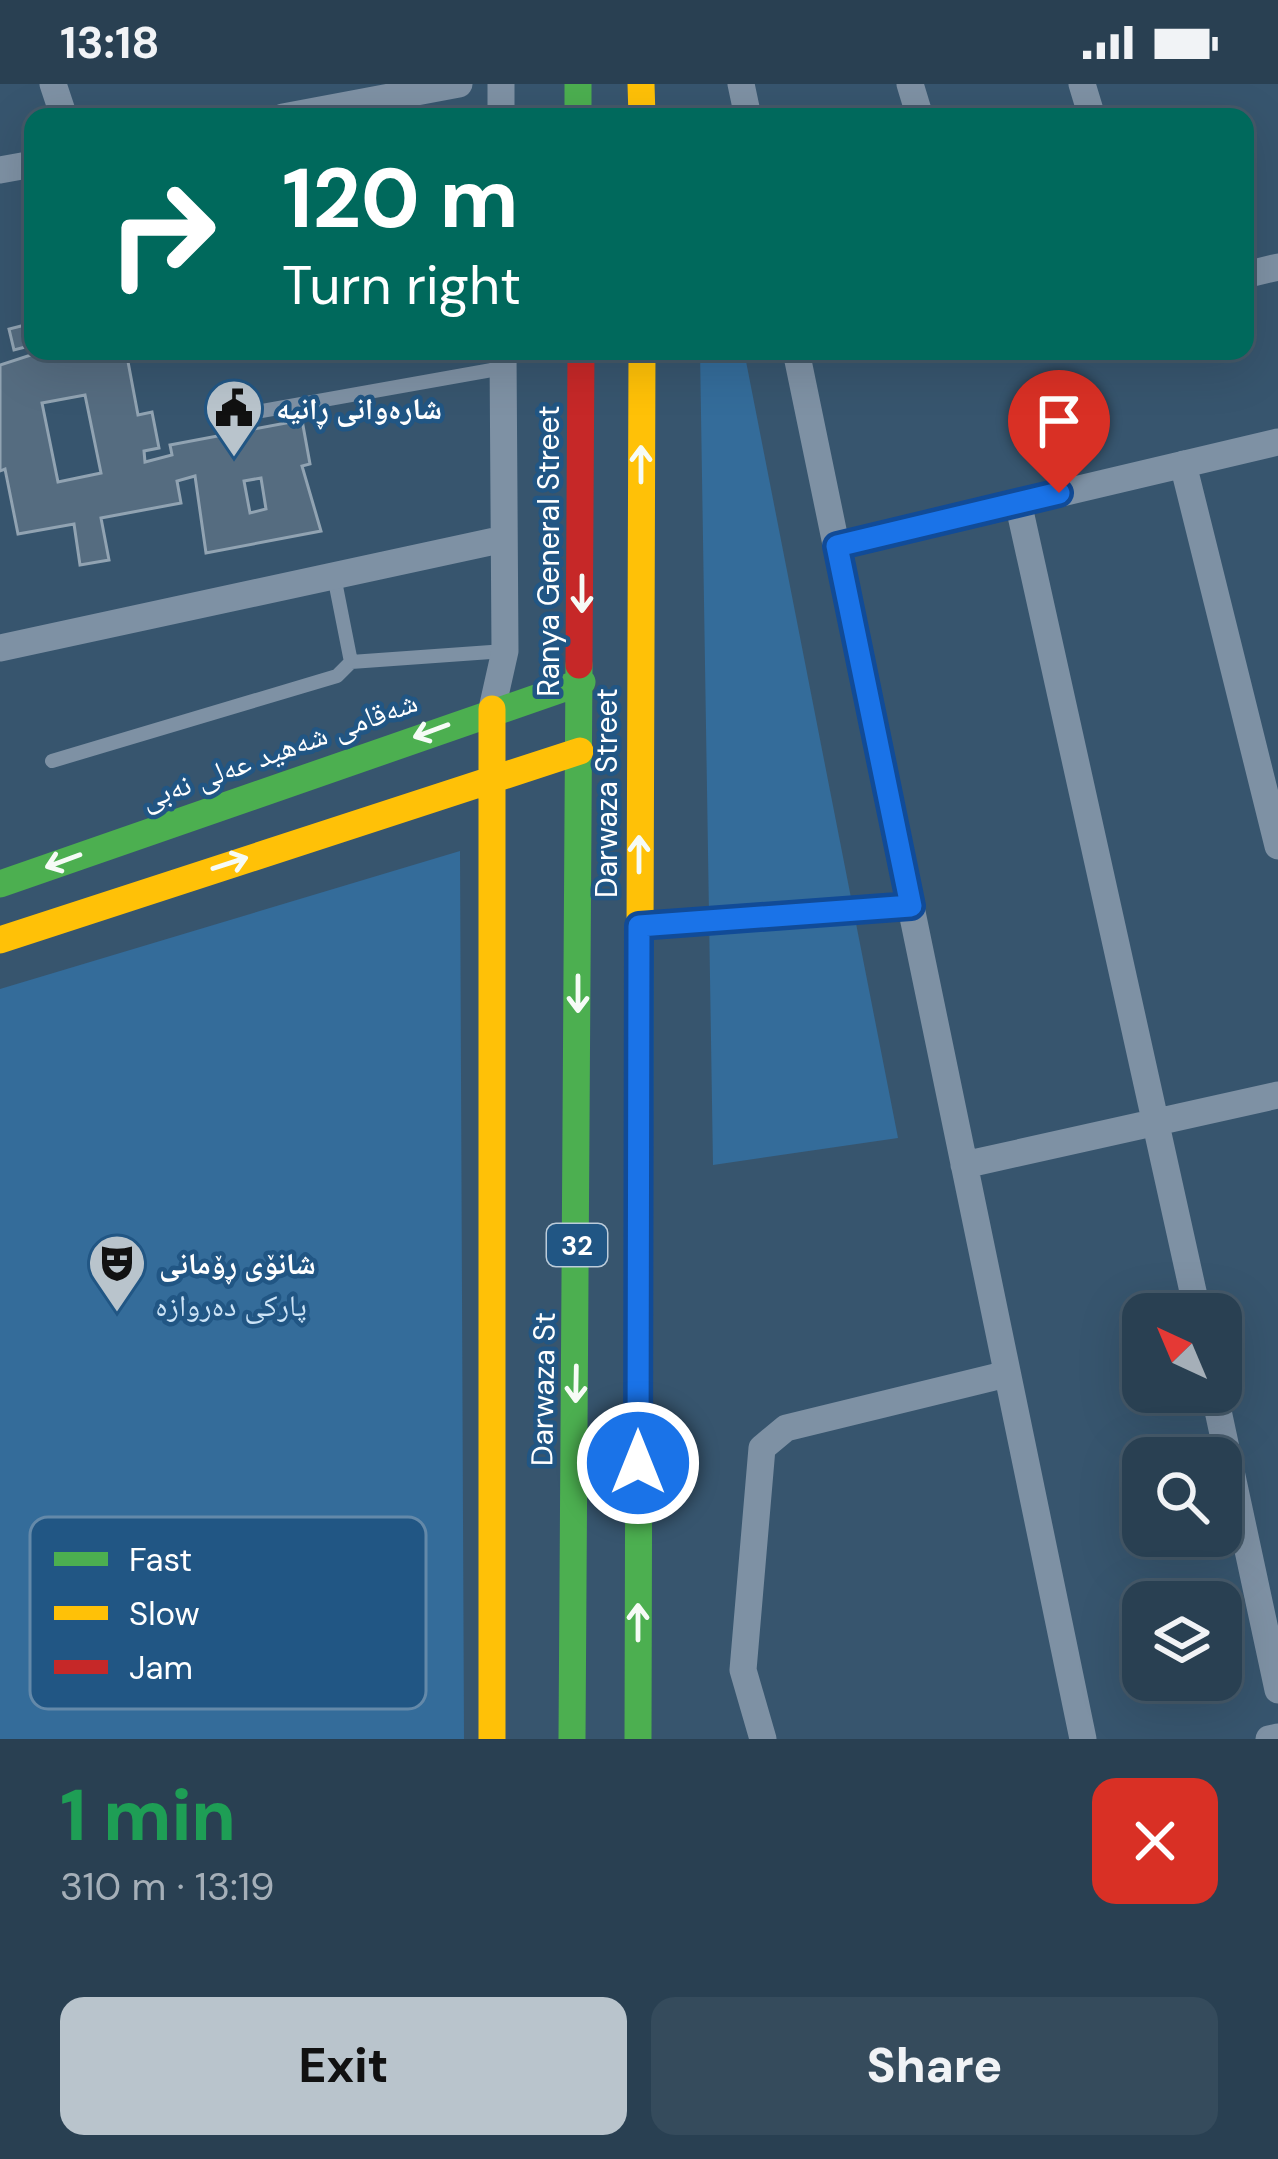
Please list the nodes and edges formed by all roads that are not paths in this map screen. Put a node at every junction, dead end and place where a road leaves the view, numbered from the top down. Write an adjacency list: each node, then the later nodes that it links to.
1 (459, 84): 2 (street)
2 (331, 108)
3 (503, 360): 7 (lane); 11 (street)
4 (581, 360): 17 (main road, Ranya General Street / 32, one-way to 17)
5 (642, 360): 25 (main road, Darwaza Street / 32, one-way to 5)
6 (798, 360): 12 (street)
7 (239, 415)
8 (1278, 442): 9 (street)
9 (1183, 464): 10 (street); 22 (street)
10 (1018, 502): 12 (street); 28 (street)
11 (504, 539): 13 (street); 15 (street)
12 (837, 546): 24 (street)
13 (334, 576): 14 (street); 16 (lane)
14 (0, 648)
15 (505, 651): 16 (lane); 18 (street)
16 (351, 662): 20 (lane)
17 (582, 682): 18 (main road, شەقامی شەهید عەلی نەبی); 19 (main road, Ranya General Street / 32)
18 (492, 710): 21 (main road); 23 (main road, شەقامی شەهید عەلی نەبی, one-way to 23)
19 (580, 751): 21 (main road); 35 (main road, Darwaza St / 32, one-way to 35)
20 (52, 761)
21 (489, 777): 26 (main road, one-way to 21); 34 (main road)
22 (1278, 846)
23 (0, 884)
24 (911, 906): 25 (street); 29 (street)
25 (639, 926): 36 (main road, Darwaza Street / 32, one-way to 25)
26 (0, 940)
27 (1278, 1095): 28 (street)
28 (1157, 1122): 29 (street); 30 (street)
29 (964, 1165): 31 (street)
30 (1194, 1293)
31 (1007, 1374): 37 (street); 38 (street)
32 (1219, 1413): 33 (street)
33 (1278, 1690)
34 (492, 1739)
35 (572, 1739)
36 (638, 1739)
37 (763, 1739)
38 (1083, 1739)

